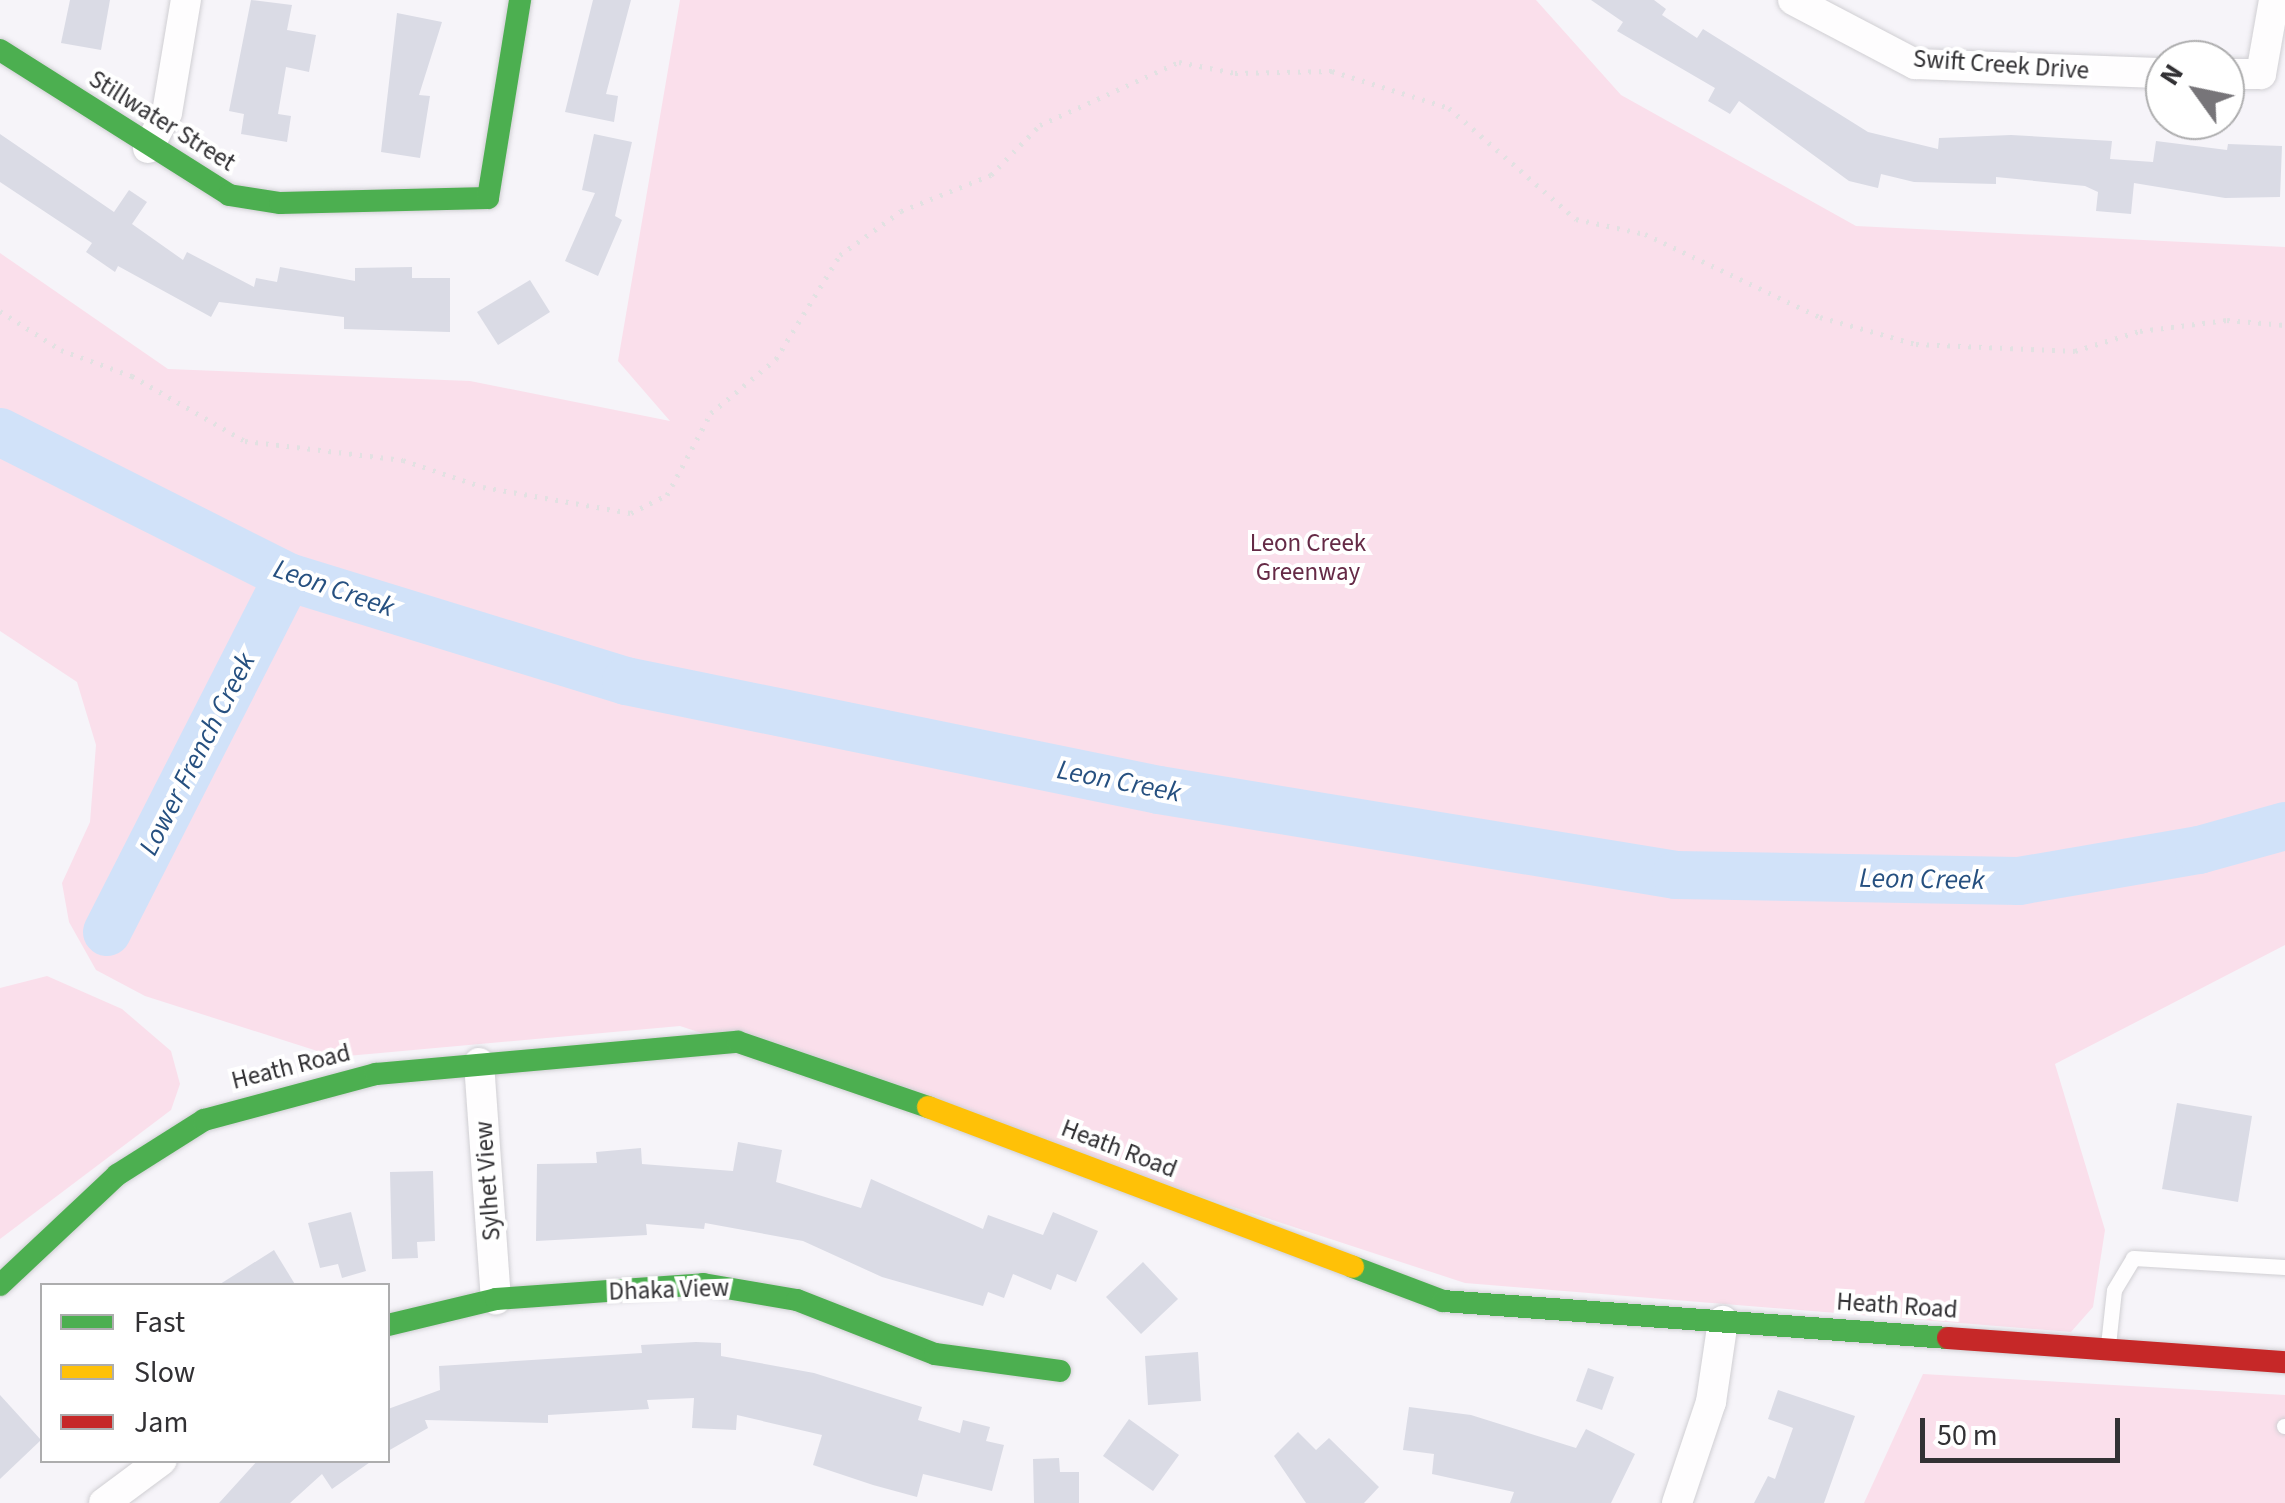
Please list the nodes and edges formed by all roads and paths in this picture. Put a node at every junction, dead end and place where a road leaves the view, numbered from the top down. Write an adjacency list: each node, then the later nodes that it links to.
1 (186, 0): 8 (street)
2 (520, 0): 8 (street, Stillwater Street)
3 (1793, 0): 6 (street, Swift Creek Drive)
4 (2274, 0): 7 (street)
5 (0, 50): 8 (street, Stillwater Street)
6 (2145, 73)
7 (2245, 74)
8 (148, 148)
9 (0, 311): 10 (path)
10 (2285, 324)
11 (479, 1063): 13 (street, Heath Road); 14 (street, Sylhet View); 15 (street, Heath Road)
12 (2285, 1267): 17 (lane)
13 (0, 1286)
14 (496, 1300): 16 (street, Dhaka View); 19 (street, Dhaka View)
15 (1723, 1321): 17 (street, Heath Road); 22 (street)
16 (390, 1324)
17 (2108, 1349): 18 (street, Heath Road)
18 (2285, 1362)
19 (1060, 1371)
20 (158, 1463): 21 (street)
21 (104, 1503)
22 (1677, 1503)

